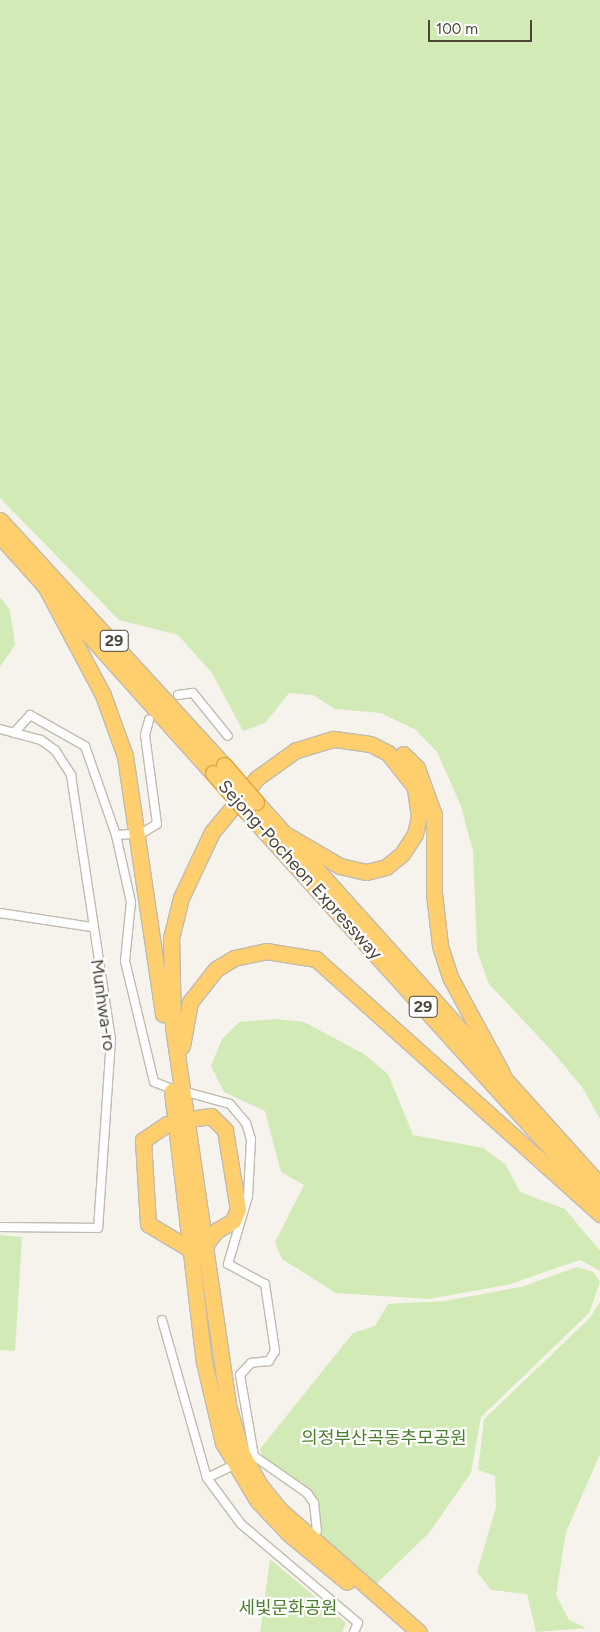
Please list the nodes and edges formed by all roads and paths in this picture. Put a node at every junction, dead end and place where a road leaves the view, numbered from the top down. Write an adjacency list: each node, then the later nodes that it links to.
1 (0, 520): 9 (highway, Sejong-Pocheon Expressway / 29)
2 (0, 536): 3 (highway, Sejong-Pocheon Expressway / 29)
3 (44, 584): 9 (highway, Sejong-Pocheon Expressway / 29); 17 (highway)
4 (178, 695): 8 (street)
5 (149, 720): 11 (street)
6 (0, 729): 7 (street, Munhwa-ro)
7 (14, 733): 14 (street); 16 (street, Munhwa-ro)
8 (228, 736)
9 (218, 769): 10 (highway, Sejong-Pocheon Expressway / 29, bridge)
10 (251, 806): 13 (highway, Sejong-Pocheon Expressway / 29); 23 (highway, Sejong-Pocheon Expressway / 29)
11 (142, 833)
12 (133, 834): 14 (street)
13 (285, 834): 18 (highway, Sejong-Pocheon Expressway / 29); 19 (highway)
14 (116, 835): 19 (street)
15 (0, 913): 16 (street)
16 (91, 927): 27 (street, Munhwa-ro)
17 (164, 1018): 18 (highway); 24 (highway)
18 (503, 1076): 22 (highway, Sejong-Pocheon Expressway / 29)
19 (180, 1087): 24 (highway); 25 (highway); 33 (street)
20 (197, 1118): 26 (highway)
21 (167, 1124): 28 (highway)
22 (600, 1185)
23 (600, 1203)
24 (194, 1213): 26 (highway); 28 (highway); 29 (highway)
25 (600, 1214)
26 (225, 1226): 29 (highway)
27 (0, 1227)
28 (166, 1235): 29 (highway)
29 (199, 1248): 35 (highway); 36 (highway)
30 (162, 1320): 32 (street)
31 (230, 1467): 32 (street)
32 (207, 1478): 34 (street)
33 (317, 1531)
34 (354, 1632)
35 (404, 1632)
36 (419, 1632)

